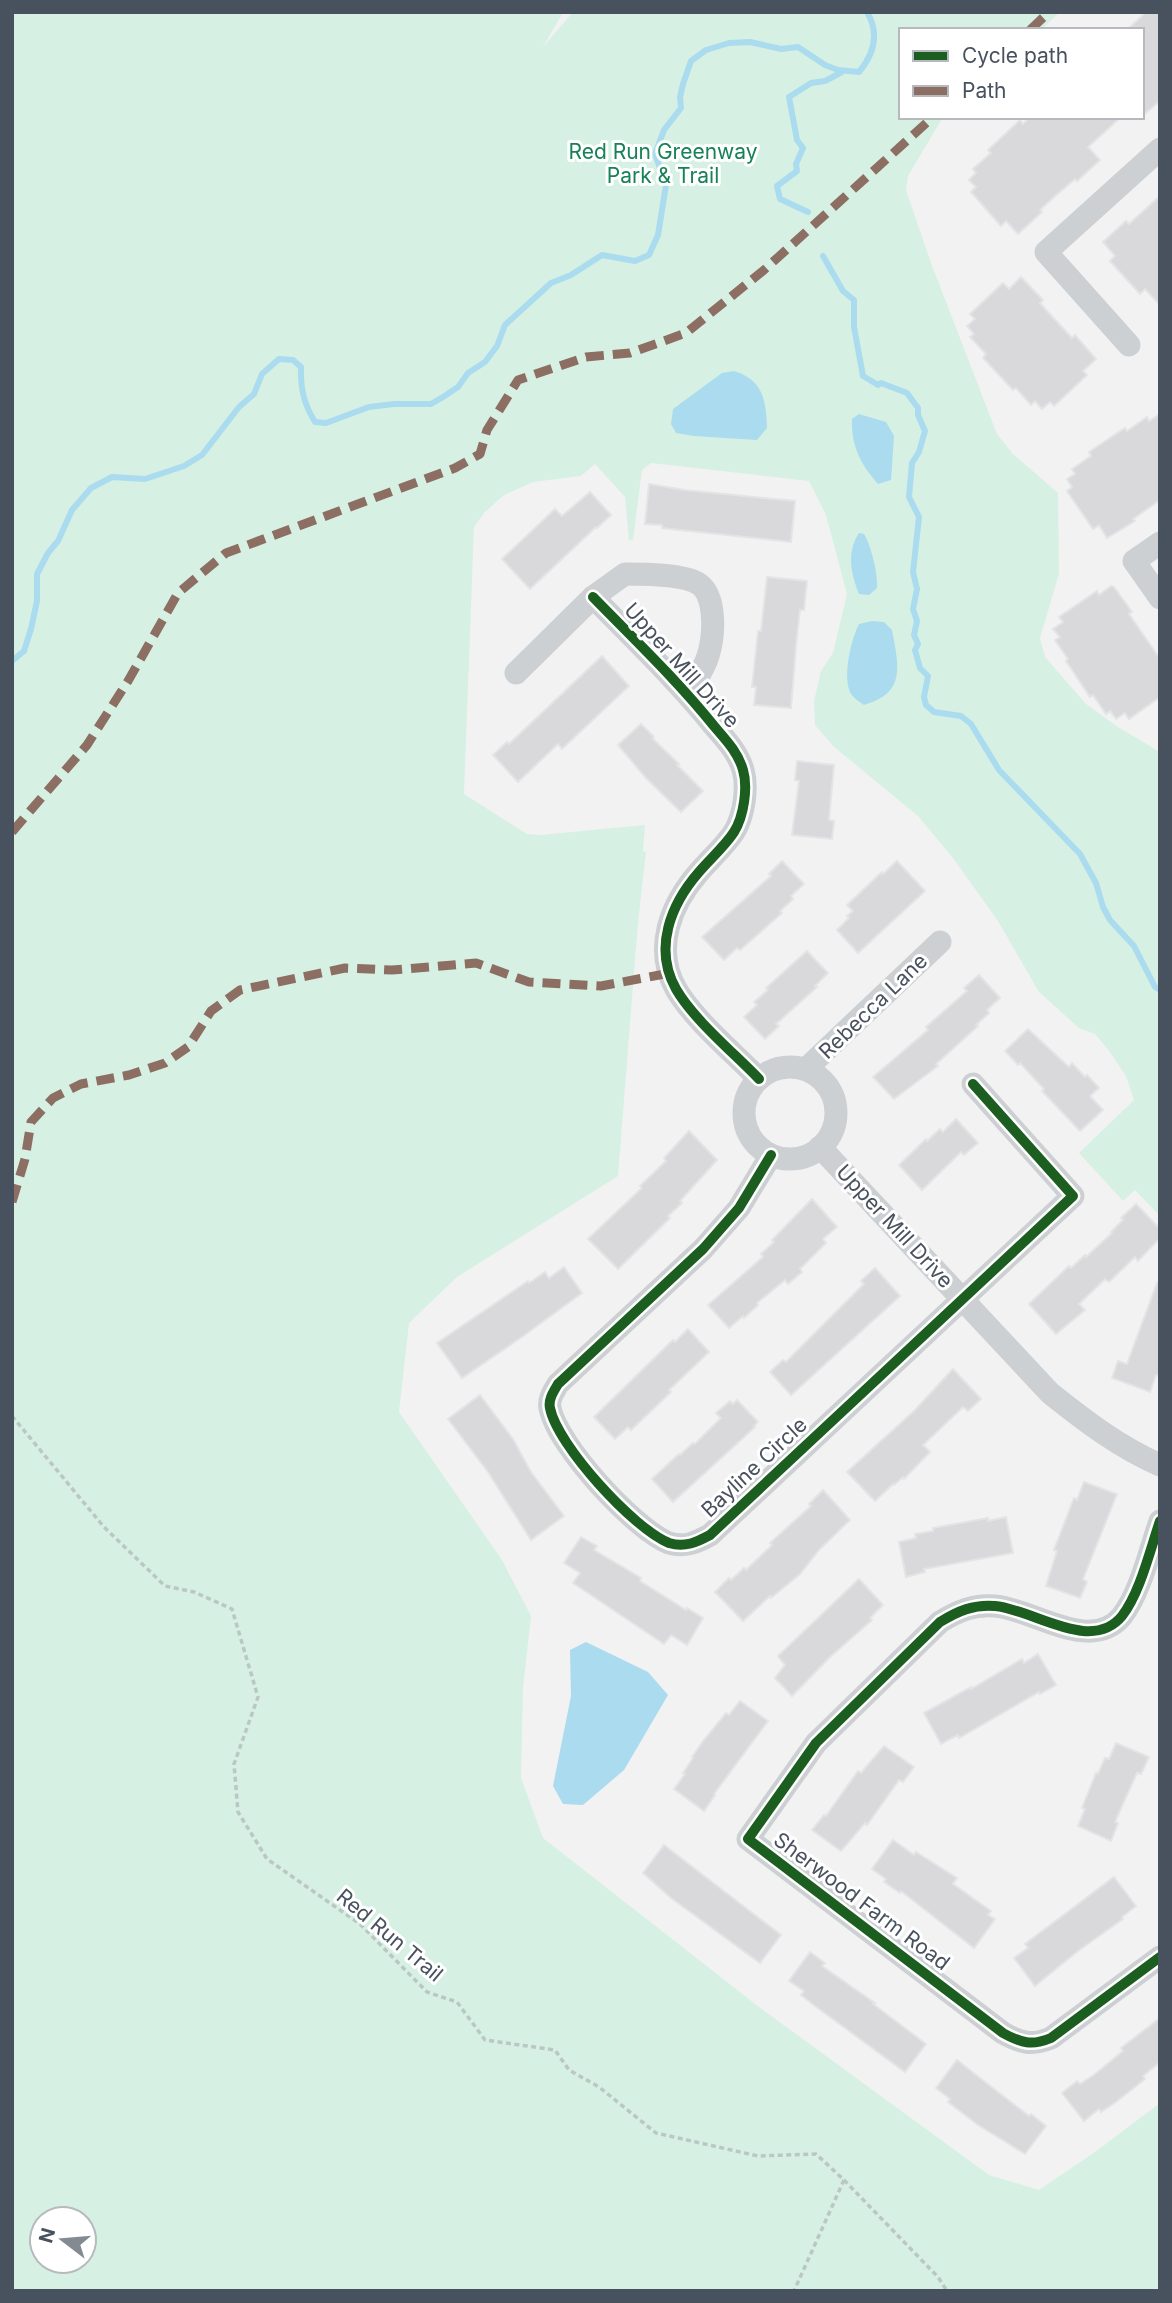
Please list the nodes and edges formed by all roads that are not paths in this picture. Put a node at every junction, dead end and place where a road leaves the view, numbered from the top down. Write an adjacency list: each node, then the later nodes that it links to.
1 (1160, 149): 2 (street)
2 (1129, 345)
3 (1160, 543): 5 (street)
4 (593, 597): 6 (street); 7 (street, Upper Mill Drive); 7 (street)
5 (1160, 598)
6 (516, 673)
7 (688, 694): 10 (street, Upper Mill Drive)
8 (940, 942): 9 (street, Rebecca Lane)
9 (806, 1069): 10 (street); 12 (street, Upper Mill Drive)
10 (759, 1079): 13 (street)
11 (973, 1084): 14 (street)
12 (820, 1147): 13 (street, Upper Mill Drive); 14 (street, Upper Mill Drive)
13 (771, 1155): 14 (street, Bayline Circle)
14 (963, 1299): 15 (street, Upper Mill Drive)
15 (1160, 1465)
16 (1160, 1521): 17 (street, Sherwood Farm Road)
17 (1160, 1957)

